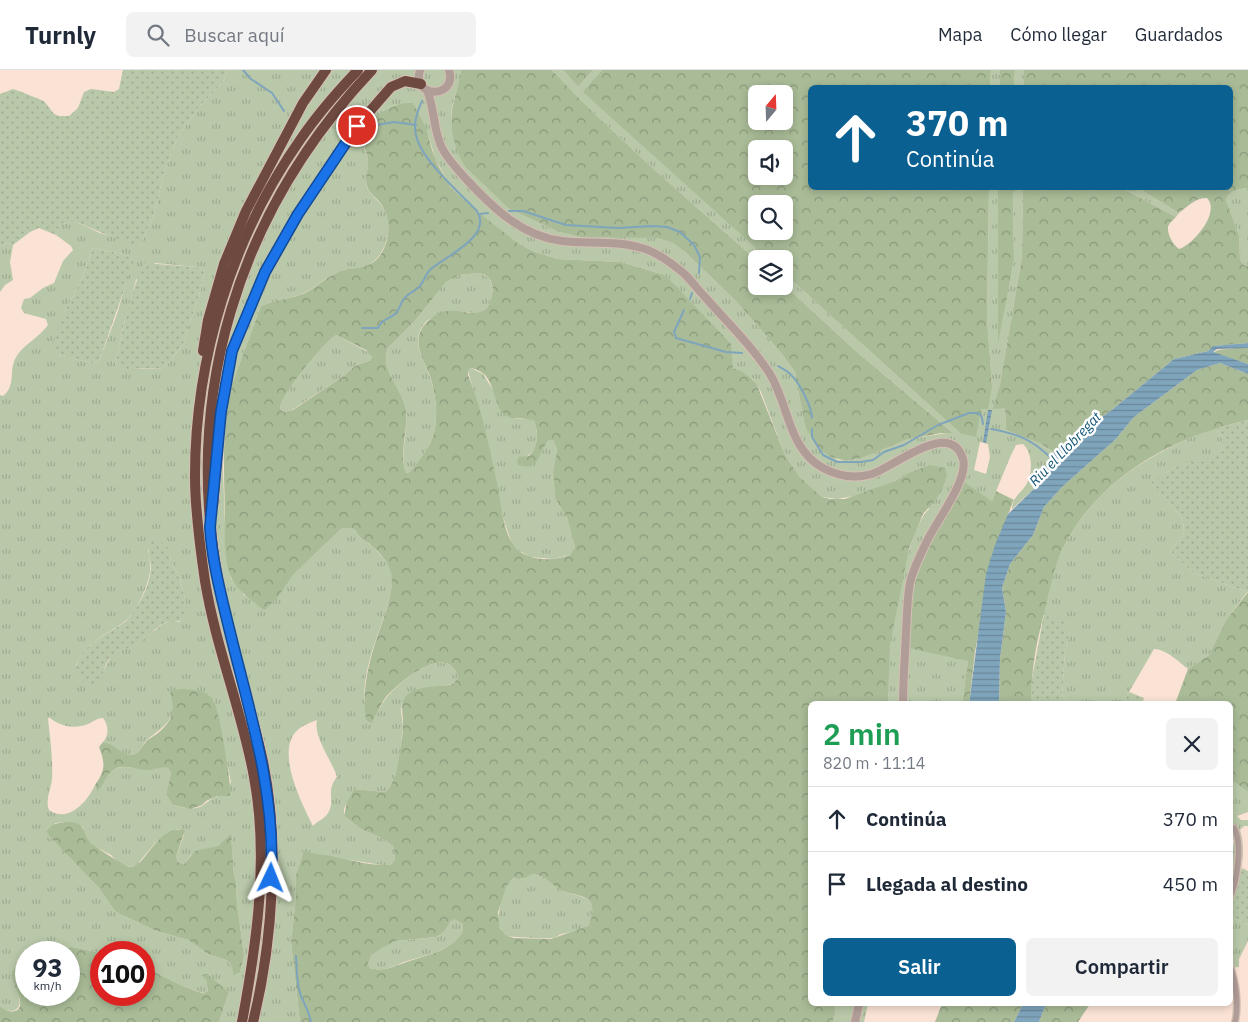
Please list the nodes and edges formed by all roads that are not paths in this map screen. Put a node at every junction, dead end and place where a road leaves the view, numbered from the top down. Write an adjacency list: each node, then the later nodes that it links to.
1 (326, 70): 9 (highway)
2 (358, 70): 9 (highway)
3 (372, 70): 10 (highway)
4 (420, 70): 6 (street)
5 (449, 70): 7 (street)
6 (424, 87): 7 (street); 8 (street); 10 (highway)
7 (443, 90): 8 (street)
8 (434, 115): 11 (street)
9 (195, 479): 16 (highway)
10 (210, 527): 17 (highway)
11 (903, 701)
12 (1233, 829): 13 (street)
13 (1233, 886)
14 (1233, 976): 19 (street)
15 (859, 1006): 18 (street)
16 (242, 1022)
17 (253, 1022)
18 (855, 1022)
19 (1235, 1022)

